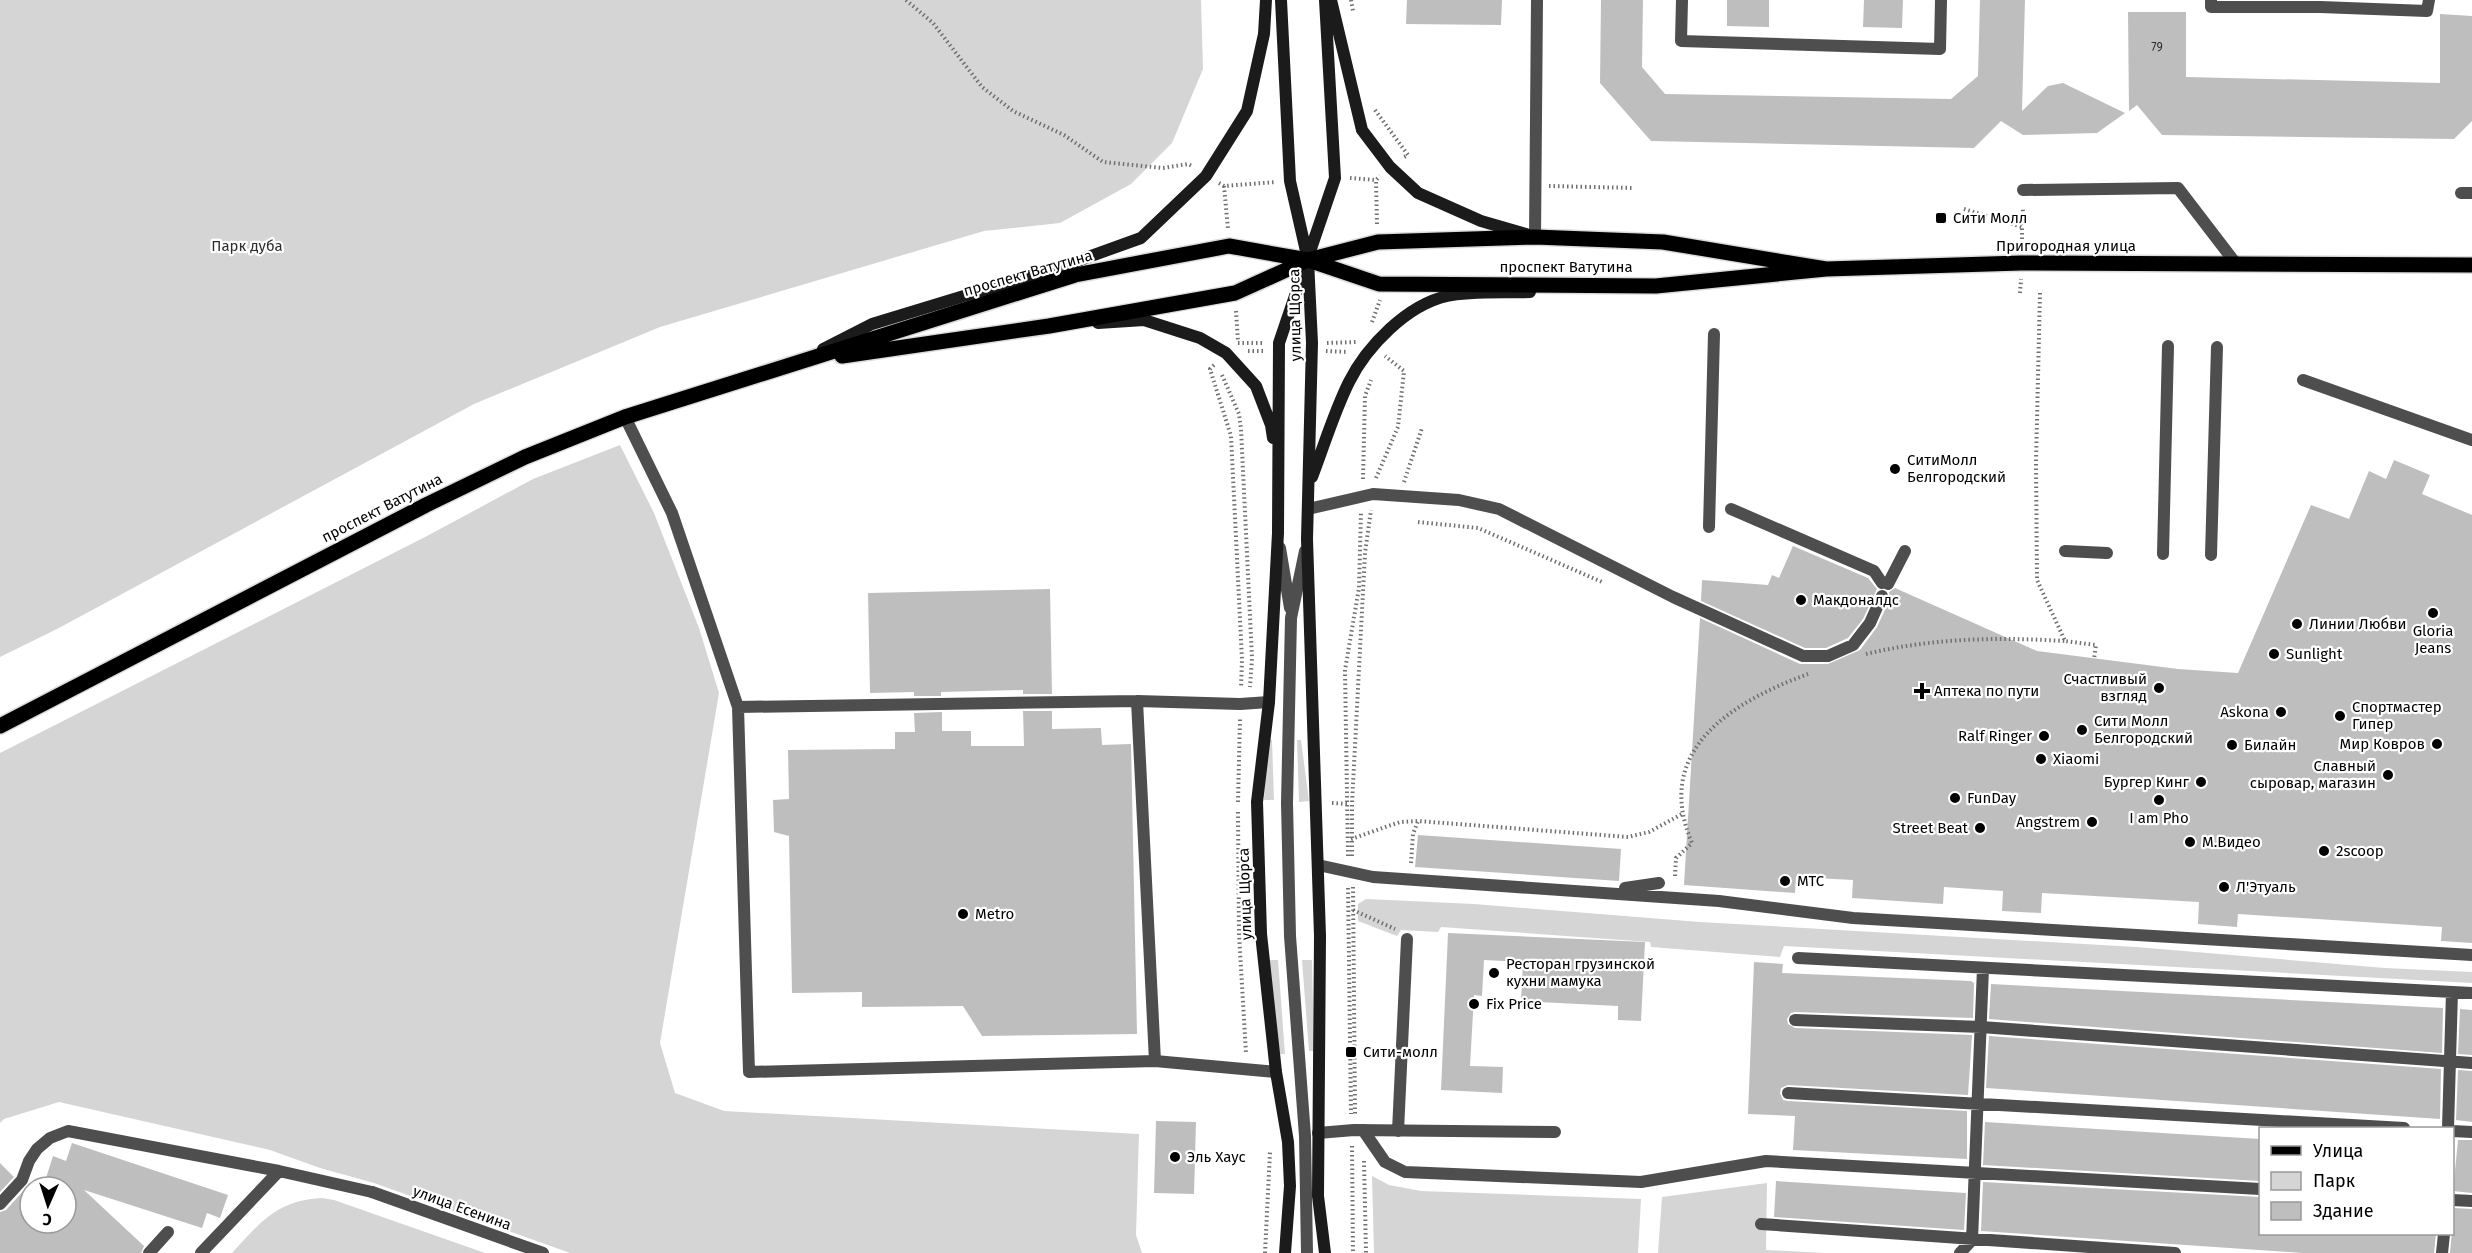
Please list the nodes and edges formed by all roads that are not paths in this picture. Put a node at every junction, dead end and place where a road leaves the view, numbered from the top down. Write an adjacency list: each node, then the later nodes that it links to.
1 (1266, 0): 23 (main road)
2 (1281, 0): 14 (main road)
3 (1325, 0): 14 (main road)
4 (1331, 0): 12 (main road)
5 (1537, 0): 12 (street)
6 (1682, 0): 7 (street)
7 (1941, 0)
8 (2211, 0): 10 (street)
9 (2429, 0): 10 (street)
10 (2320, 3)
11 (2023, 190): 15 (street)
12 (1536, 237): 13 (main road, проспект Ватутина); 14 (main road, проспект Ватутина)
13 (1663, 242): 17 (main road, Пригородная улица)
14 (1308, 260): 18 (main road, проспект Ватутина); 19 (main road, проспект Ватутина); 23 (main road, проспект Ватутина); 27 (main road, улица Щорса); 28 (main road, улица Щорса)
15 (2237, 265): 16 (main road, Пригородная улица); 17 (main road, Пригородная улица)
16 (2472, 265)
17 (1826, 269): 18 (main road, проспект Ватутина)
18 (1656, 286): 28 (main road)
19 (1049, 326): 23 (main road, проспект Ватутина); 27 (main road)
20 (1714, 334): 31 (street)
21 (2168, 346): 37 (street)
22 (2217, 347): 38 (street)
23 (798, 362): 25 (main road, проспект Ватутина)
24 (2303, 380): 26 (street)
25 (625, 417): 43 (street); 44 (main road, проспект Ватутина)
26 (2472, 440)
27 (1279, 481): 32 (main road, улица Щорса)
28 (1309, 486): 29 (main road, улица Щорса)
29 (1308, 509): 33 (main road, улица Щорса); 39 (street)
30 (1731, 509): 39 (street)
31 (1709, 527)
32 (1278, 532): 40 (street, улица Щорса); 42 (main road, улица Щорса)
33 (1307, 539): 40 (street, улица Щорса); 45 (main road, улица Щорса)
34 (1905, 551): 39 (street)
35 (2065, 551): 36 (street)
36 (2108, 552)
37 (2163, 554)
38 (2211, 555)
39 (1884, 588)
40 (1291, 618): 84 (street, улица Щорса)
41 (1137, 701): 42 (street); 43 (street); 56 (street)
42 (1269, 702): 59 (main road, улица Щорса)
43 (738, 707): 56 (street)
44 (0, 726)
45 (1318, 865): 49 (street); 69 (main road, улица Щорса)
46 (1411, 873): 47 (street)
47 (1659, 883)
48 (1407, 939): 65 (street)
49 (2472, 956)
50 (1798, 958): 51 (street)
51 (1983, 968): 52 (street); 55 (street)
52 (2452, 992): 53 (street); 57 (street)
53 (2472, 993)
54 (1795, 1020): 55 (street)
55 (1981, 1027): 57 (street); 61 (street)
56 (1155, 1061): 59 (street)
57 (2449, 1062): 58 (street); 63 (street)
58 (2472, 1063)
59 (1276, 1072): 83 (main road, улица Щорса)
60 (1788, 1094): 61 (street)
61 (1978, 1105): 62 (street); 71 (street)
62 (2385, 1127)
63 (2448, 1127)
64 (1356, 1130): 65 (street); 69 (street); 71 (street)
65 (1398, 1131): 67 (street)
66 (2454, 1131): 68 (street)
67 (1555, 1132)
68 (2472, 1132)
69 (1318, 1133): 85 (main road, улица Щорса)
70 (279, 1171): 75 (street, улица Есенина); 81 (street); 82 (street, улица Есенина)
71 (1974, 1174): 72 (street); 79 (street)
72 (2259, 1189)
73 (2454, 1200): 74 (street)
74 (2472, 1201)
75 (0, 1204)
76 (1761, 1224): 79 (street)
77 (168, 1232): 80 (street)
78 (2444, 1235): 88 (street)
79 (1972, 1240): 86 (street); 87 (street)
80 (149, 1253)
81 (201, 1253)
82 (543, 1253)
83 (1285, 1253)
84 (1306, 1253)
85 (1325, 1253)
86 (1960, 1253)
87 (2175, 1253)
88 (2442, 1253)

